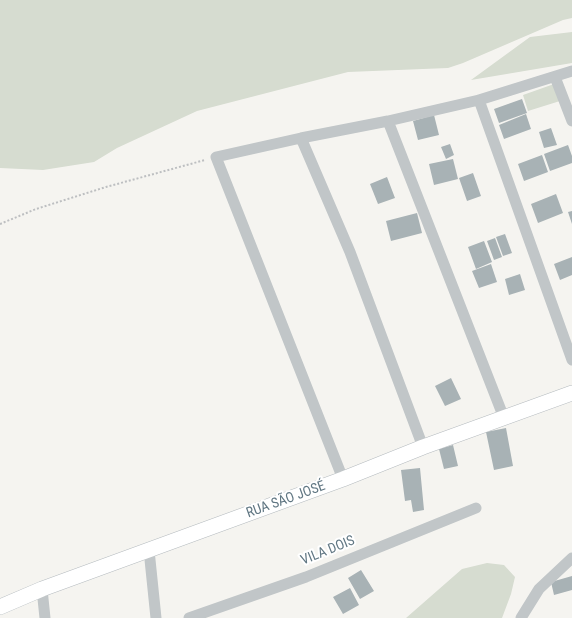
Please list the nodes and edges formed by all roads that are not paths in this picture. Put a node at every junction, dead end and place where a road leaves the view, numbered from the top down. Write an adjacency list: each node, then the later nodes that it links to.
1 (572, 71): 2 (street)
2 (555, 77): 3 (street); 5 (street)
3 (479, 100): 4 (street); 7 (street)
4 (388, 120): 6 (street); 9 (street)
5 (572, 121)
6 (301, 138): 10 (street); 11 (street)
7 (572, 360)
8 (572, 393): 9 (main road, RUA SÃO JOSÉ)
9 (504, 418): 10 (main road, RUA SÃO JOSÉ)
10 (422, 447): 11 (main road, RUA SÃO JOSÉ)
11 (343, 479): 13 (main road, RUA SÃO JOSÉ)
12 (476, 508): 19 (street, VILA DOIS)
13 (149, 550): 15 (main road, RUA SÃO JOSÉ); 18 (street)
14 (572, 558): 20 (street)
15 (42, 589): 16 (main road, RUA SÃO JOSÉ); 17 (street)
16 (0, 607)
17 (45, 618)
18 (156, 618)
19 (189, 618)
20 (522, 618)

